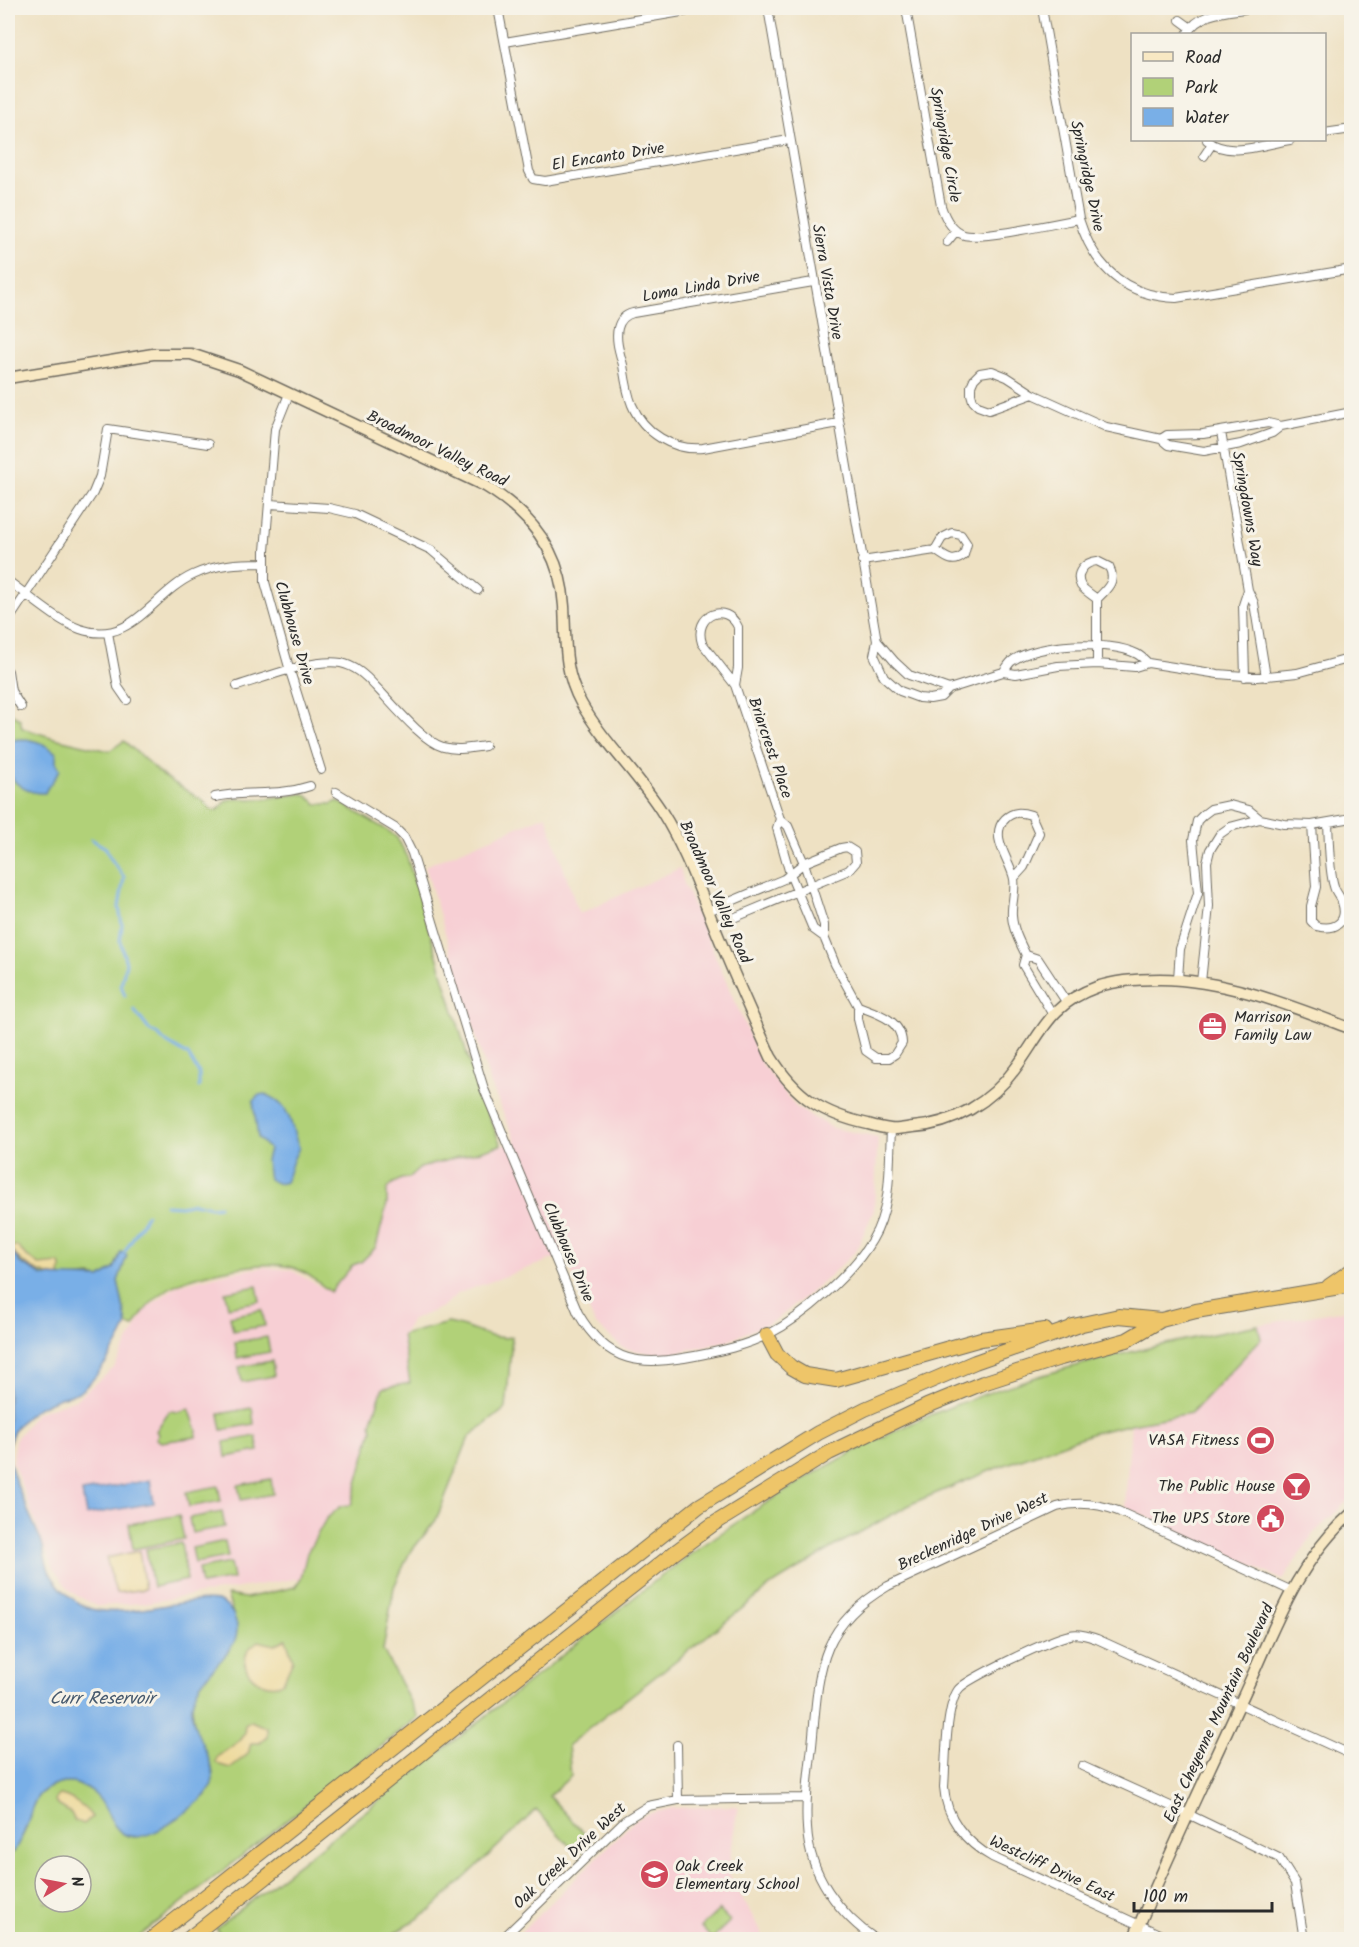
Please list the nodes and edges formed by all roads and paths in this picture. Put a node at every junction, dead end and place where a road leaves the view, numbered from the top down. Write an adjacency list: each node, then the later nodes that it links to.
1 (498, 8): 9 (street, El Encanto Drive)
2 (705, 8): 9 (street)
3 (768, 8): 12 (street, Sierra Vista Drive)
4 (906, 8): 17 (street, Springridge Circle)
5 (1042, 8): 16 (street, Springridge Drive)
6 (1252, 8): 8 (street)
7 (1180, 20): 8 (street)
8 (1189, 31)
9 (505, 42): 12 (street, El Encanto Drive)
10 (1352, 129): 11 (street)
11 (1326, 134)
12 (789, 140): 20 (street, Sierra Vista Drive)
13 (1284, 141): 14 (street)
14 (1209, 142): 15 (street)
15 (1204, 156)
16 (1079, 219): 17 (street); 19 (street, Springridge Drive)
17 (956, 231): 18 (street)
18 (947, 242)
19 (1352, 269)
20 (813, 282): 25 (street, Sierra Vista Drive); 25 (street, Loma Linda Drive)
21 (8, 378): 22 (street, Broadmoor Valley Road)
22 (289, 394): 31 (street, Clubhouse Drive); 74 (street, Broadmoor Valley Road)
23 (1033, 394): 23 (street); 28 (street)
24 (1352, 412): 26 (street)
25 (839, 423): 33 (street, Sierra Vista Drive)
26 (1281, 426): 27 (street); 30 (street)
27 (1221, 432): 28 (street); 30 (street, Springdowns Way)
28 (1161, 439): 30 (street)
29 (208, 444): 38 (street)
30 (1223, 448): 37 (street, Springdowns Way)
31 (270, 504): 34 (street, Clubhouse Drive); 36 (street)
32 (935, 550): 33 (street)
33 (862, 561): 42 (street, Sierra Vista Drive)
34 (264, 563): 41 (street); 48 (street, Clubhouse Drive)
35 (8, 581): 38 (street)
36 (478, 590)
37 (1248, 590): 50 (street, Springdowns Way); 51 (street, Springdowns Way)
38 (26, 594): 40 (street); 41 (street)
39 (1097, 599): 39 (street); 43 (street)
40 (8, 621)
41 (108, 633): 55 (street)
42 (877, 641): 54 (street); 54 (street, Sierra Vista Drive)
43 (1097, 645): 45 (street); 46 (street); 49 (street)
44 (1352, 658): 51 (street)
45 (1148, 663): 46 (street); 50 (street)
46 (1098, 664): 49 (street)
47 (8, 671): 56 (street)
48 (290, 671): 53 (street); 57 (street); 58 (street, Clubhouse Drive)
49 (1003, 672): 54 (street, Sierra Vista Drive)
50 (1245, 677): 51 (street)
51 (1266, 677)
52 (735, 685): 52 (street, Briarcrest Place); 62 (street, Briarcrest Place)
53 (237, 686)
54 (949, 689)
55 (127, 700)
56 (21, 707)
57 (484, 746)
58 (321, 770)
59 (310, 786): 61 (street)
60 (336, 792): 90 (street, Clubhouse Drive)
61 (215, 797)
62 (780, 819): 67 (street, Briarcrest Place); 68 (street, Briarcrest Place)
63 (1260, 819): 66 (street); 69 (street); 70 (street)
64 (1352, 819): 65 (street)
65 (1328, 824): 66 (street); 66 (street)
66 (1312, 825)
67 (804, 863): 68 (street); 72 (street, Briarcrest Place); 72 (street)
68 (790, 874): 73 (street, Briarcrest Place); 74 (street)
69 (1198, 874): 70 (street); 78 (street)
70 (1208, 876): 79 (street)
71 (1014, 878): 71 (street); 77 (street)
72 (811, 885): 73 (street); 76 (street, Briarcrest Place)
73 (797, 891): 75 (street); 76 (street, Briarcrest Place)
74 (708, 911): 75 (street, Broadmoor Valley Road)
75 (714, 926): 84 (street, Broadmoor Valley Road)
76 (824, 937): 81 (street, Briarcrest Place)
77 (1026, 955): 80 (street); 82 (street)
78 (1178, 980): 79 (street, Broadmoor Valley Road); 80 (street, Broadmoor Valley Road)
79 (1201, 982): 83 (street, Broadmoor Valley Road)
80 (1067, 1003): 82 (street, Broadmoor Valley Road)
81 (858, 1006): 81 (street, Briarcrest Place)
82 (1053, 1015): 84 (street, Broadmoor Valley Road)
83 (1352, 1029)
84 (891, 1129): 90 (street, Clubhouse Drive)
85 (1352, 1270): 87 (highway)
86 (1352, 1285): 87 (highway)
87 (1323, 1289): 88 (highway)
88 (1161, 1320): 89 (highway); 102 (highway)
89 (1080, 1324): 90 (highway); 101 (highway)
90 (767, 1335)
91 (1352, 1512): 92 (street, East Cheyenne Mountain Boulevard)
92 (1292, 1591): 93 (street, East Cheyenne Mountain Boulevard); 97 (street, Breckenridge Drive West)
93 (1240, 1704): 95 (street); 99 (street, East Cheyenne Mountain Boulevard); 100 (street, Westcliff Drive East)
94 (677, 1745): 98 (street)
95 (1352, 1755)
96 (1082, 1766): 99 (street)
97 (807, 1798): 98 (street, Oak Creek Drive West); 104 (street, Breckenridge Drive West)
98 (678, 1800): 103 (street, Oak Creek Drive West)
99 (1188, 1814): 100 (street, East Cheyenne Mountain Boulevard); 107 (street)
100 (1140, 1924): 105 (street, East Cheyenne Mountain Boulevard); 106 (street, Westcliff Drive East)
101 (150, 1940)
102 (187, 1940)
103 (501, 1940)
104 (876, 1940)
105 (1133, 1940)
106 (1172, 1940)
107 (1304, 1940)

